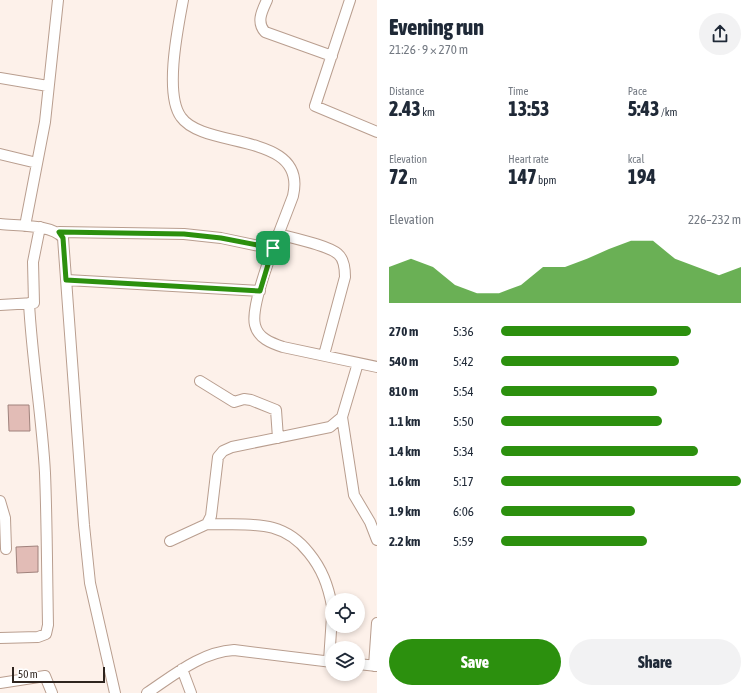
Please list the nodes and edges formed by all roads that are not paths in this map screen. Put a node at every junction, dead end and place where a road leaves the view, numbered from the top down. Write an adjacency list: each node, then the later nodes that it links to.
1 (58, 0): 7 (street)
2 (183, 0): 15 (street)
3 (267, 0): 5 (street)
4 (350, 0): 5 (street)
5 (332, 56): 8 (street)
6 (0, 78): 7 (street)
7 (48, 86): 10 (street)
8 (377, 132)
9 (0, 154): 10 (street)
10 (37, 163): 12 (street)
11 (0, 224): 12 (street)
12 (25, 226): 13 (street)
13 (40, 227): 14 (street); 19 (street)
14 (59, 232): 16 (street); 17 (street)
15 (278, 234): 16 (street); 21 (street)
16 (273, 248): 18 (street)
17 (66, 280): 18 (street); 42 (street)
18 (260, 291): 21 (street)
19 (29, 303): 20 (street); 35 (street)
20 (0, 305)
21 (324, 355): 22 (street)
22 (358, 363): 23 (street); 25 (street)
23 (377, 367)
24 (200, 381): 26 (street)
25 (342, 417): 26 (street); 30 (street)
26 (278, 438): 28 (street)
27 (0, 502): 31 (street)
28 (207, 524): 29 (street); 32 (street)
29 (170, 540)
30 (377, 540)
31 (6, 549)
32 (329, 593)
33 (377, 623): 34 (street)
34 (377, 627): 38 (street)
35 (0, 638)
36 (325, 660): 39 (street)
37 (365, 665): 38 (street)
38 (375, 666)
39 (182, 670): 43 (street); 44 (street)
40 (0, 683): 41 (street)
41 (52, 693)
42 (115, 693)
43 (148, 693)
44 (191, 693)

